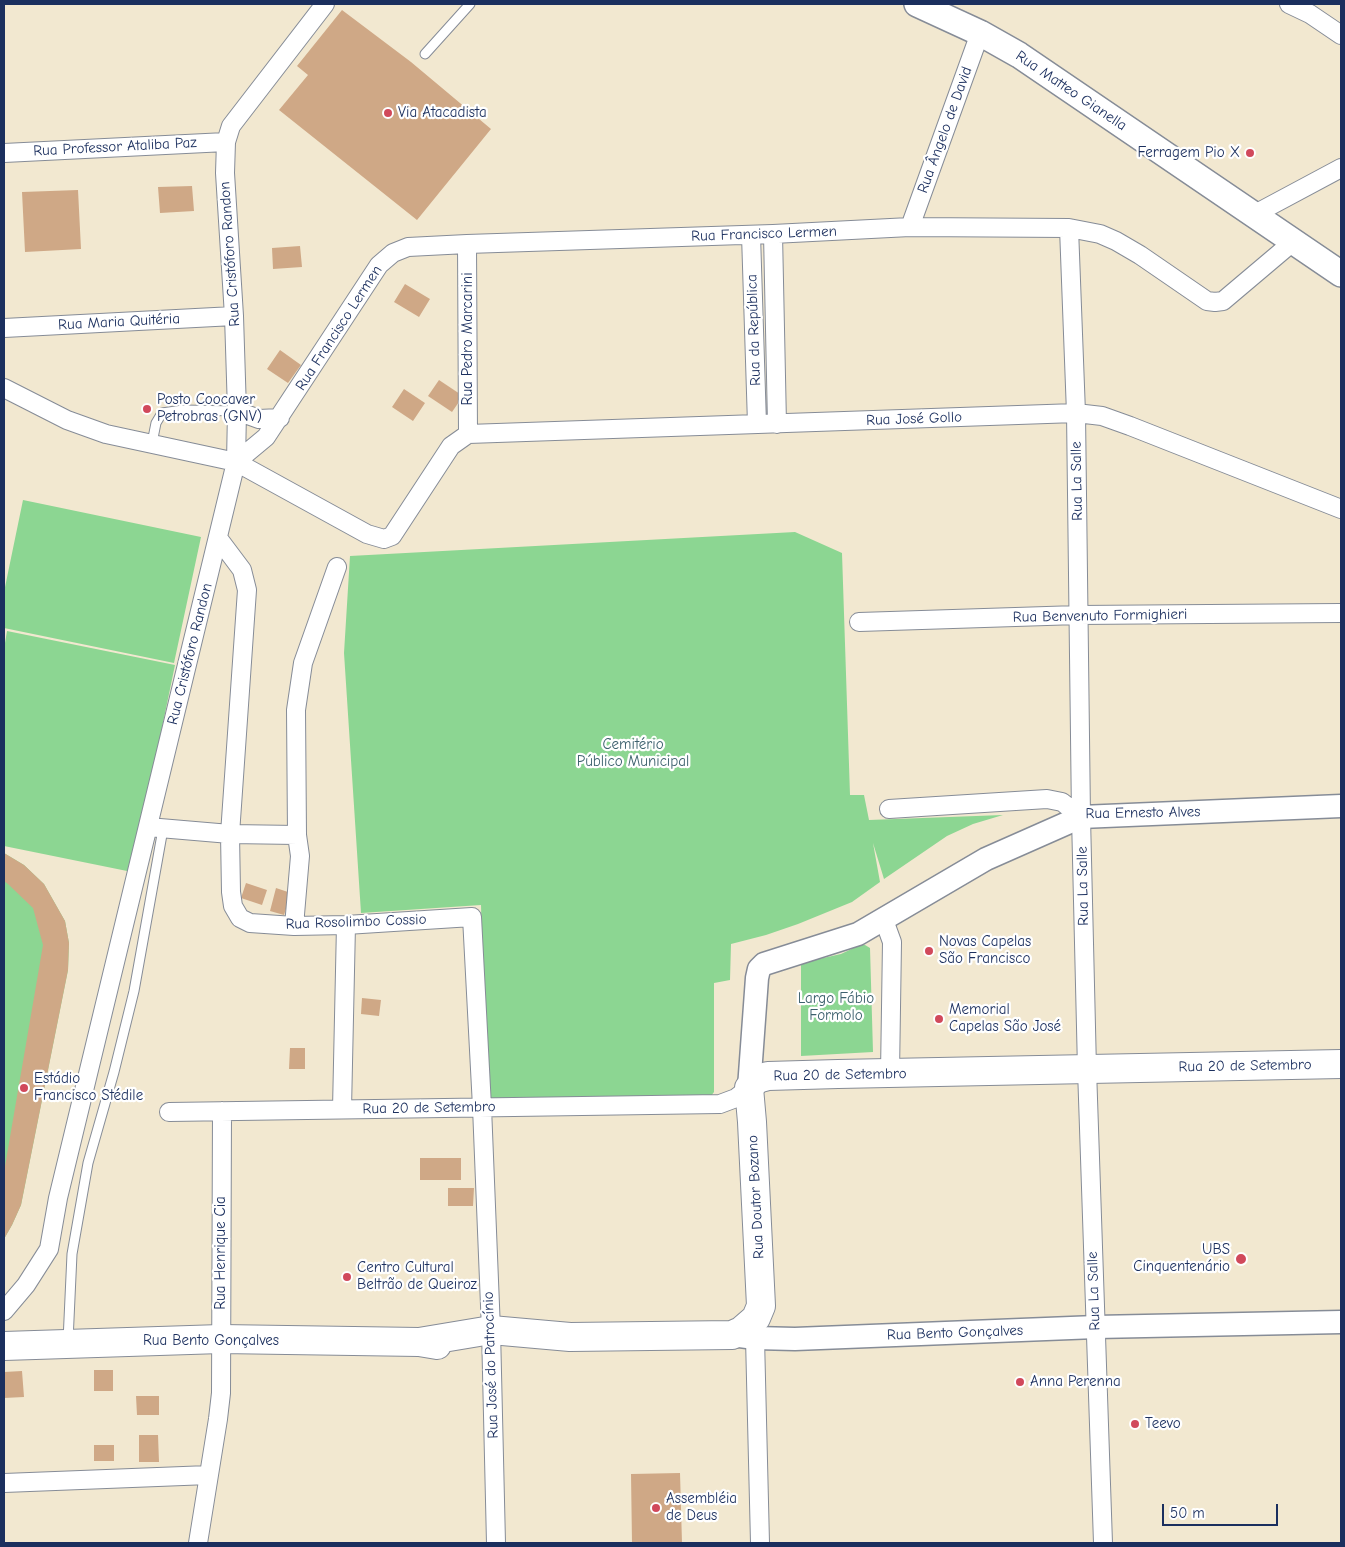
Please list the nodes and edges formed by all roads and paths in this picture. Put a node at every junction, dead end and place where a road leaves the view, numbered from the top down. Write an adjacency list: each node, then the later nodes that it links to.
1 (325, 4): 8 (street, Rua Cristóforo Randon)
2 (470, 4): 7 (lane)
3 (918, 4): 5 (main road, Rua Matteo Gianella)
4 (1289, 4): 6 (street)
5 (980, 33): 11 (main road, Rua Matteo Gianella); 12 (street, Rua Ângelo de David)
6 (1341, 35)
7 (426, 54)
8 (226, 142): 9 (street, Rua Professor Ataliba Paz); 19 (street, Rua Cristóforo Randon)
9 (4, 152)
10 (1341, 168): 11 (street)
11 (1255, 214): 16 (main road, Rua Matteo Gianella)
12 (910, 227): 13 (street, Rua Francisco Lermen); 14 (street, Rua Francisco Lermen)
13 (1068, 228): 16 (street, Rua Francisco Lermen); 23 (street, Rua La Salle)
14 (773, 234): 15 (street, Rua Francisco Lermen); 26 (street, Rua da República)
15 (752, 235): 17 (street, Rua Francisco Lermen); 25 (street, Rua da República)
16 (1294, 241): 18 (main road, Rua Matteo Gianella)
17 (467, 244): 24 (street, Rua Francisco Lermen); 27 (street, Rua Pedro Marcarini)
18 (1341, 274)
19 (234, 316): 20 (street, Rua Maria Quitéria); 22 (street, Rua Cristóforo Randon)
20 (4, 328)
21 (4, 388): 28 (street)
22 (237, 411): 24 (street); 28 (lane); 29 (street, Rua Cristóforo Randon)
23 (1076, 414): 26 (street, Rua José Gollo); 30 (street, Rua José Gollo); 34 (street, Rua La Salle)
24 (280, 418): 29 (street, Rua Francisco Lermen)
25 (757, 424): 26 (street, Rua José Gollo); 27 (street, Rua José Gollo)
26 (777, 424)
27 (468, 434): 29 (street)
28 (152, 443): 29 (street)
29 (236, 462): 31 (street, Rua Cristóforo Randon)
30 (1341, 509)
31 (218, 538): 39 (street, Rua Cristóforo Randon); 40 (street)
32 (337, 566): 41 (street)
33 (1341, 613): 34 (street, Rua Benvenuto Formighieri)
34 (1078, 615): 35 (street, Rua Benvenuto Formighieri); 38 (street, Rua La Salle)
35 (859, 622)
36 (1341, 806): 38 (street, Rua Ernesto Alves)
37 (889, 809): 38 (street, Rua Ernesto Alves)
38 (1081, 817): 43 (street); 47 (street, Rua La Salle)
39 (156, 828): 40 (street); 55 (street, Rua Cristóforo Randon); 62 (lane)
40 (230, 834): 41 (street); 44 (street, Rua Rosolimbo Cossio)
41 (297, 835): 44 (street)
42 (472, 917): 45 (street, Rua Rosolimbo Cossio); 50 (street, Rua José do Patrocínio)
43 (884, 920): 48 (street); 49 (street)
44 (294, 926): 45 (street, Rua Rosolimbo Cossio)
45 (346, 926): 51 (street)
46 (1341, 1064): 47 (main road, Rua 20 de Setembro)
47 (1087, 1069): 48 (main road, Rua 20 de Setembro); 57 (street, Rua La Salle)
48 (890, 1073): 49 (main road, Rua 20 de Setembro)
49 (749, 1088): 50 (street, Rua 20 de Setembro); 54 (main road, Rua Doutor Bozano)
50 (482, 1107): 51 (street, Rua 20 de Setembro); 61 (street, Rua José do Patrocínio)
51 (342, 1109): 52 (street, Rua 20 de Setembro)
52 (222, 1111): 53 (street, Rua 20 de Setembro); 59 (street, Rua Henrique Cia)
53 (168, 1112)
54 (761, 1306): 58 (main road); 60 (street)
55 (4, 1310)
56 (1341, 1322): 57 (street, Rua Bento Gonçalves)
57 (1096, 1327): 60 (street, Rua Bento Gonçalves); 69 (street, Rua La Salle)
58 (744, 1336): 60 (street, Rua Bento Gonçalves); 61 (main road, Rua Bento Gonçalves); 68 (street)
59 (220, 1339): 61 (main road, Rua Bento Gonçalves); 62 (main road, Rua Bento Gonçalves); 64 (street, Rua Henrique Cia)
60 (795, 1339)
61 (491, 1340): 67 (street, Rua José do Patrocínio)
62 (68, 1343): 63 (main road, Rua Bento Gonçalves)
63 (4, 1346)
64 (209, 1475): 65 (street); 66 (street, Rua Henrique Cia)
65 (4, 1483)
66 (198, 1543)
67 (496, 1543)
68 (760, 1543)
69 (1103, 1543)

